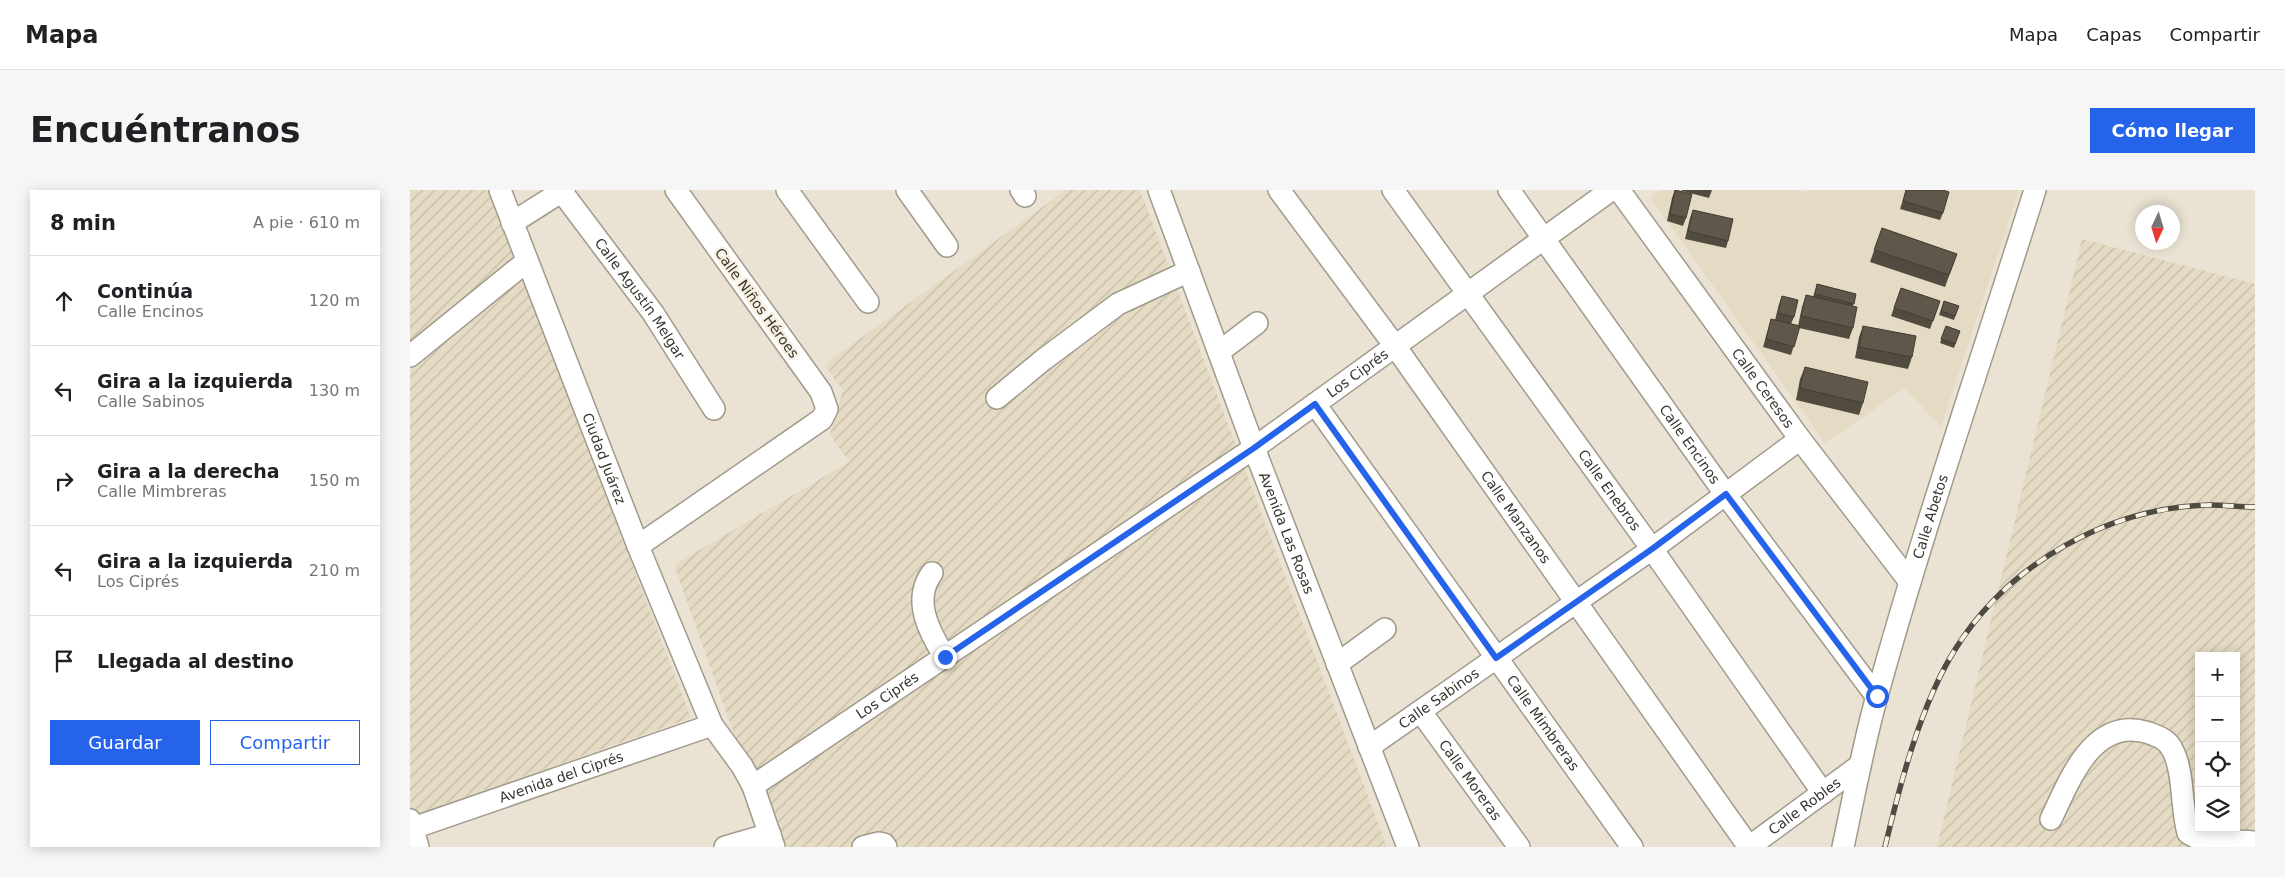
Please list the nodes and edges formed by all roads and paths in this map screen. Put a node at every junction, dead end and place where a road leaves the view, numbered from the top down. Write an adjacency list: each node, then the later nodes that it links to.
1 (500, 190): 13 (street, Ciudad Juárez)
2 (676, 190): 30 (street, Calle Niños Héroes)
3 (787, 190): 19 (street)
4 (907, 190): 15 (street)
5 (1159, 190): 17 (street, Avenida Las Rosas)
6 (1279, 190): 21 (street, Calle Manzanos)
7 (1393, 190): 18 (street, Calle Enebros)
8 (1509, 190): 14 (street, Calle Encinos)
9 (1611, 190): 14 (street, Los Ciprés)
10 (1619, 190): 27 (street, Calle Ceresos)
11 (2035, 190): 33 (street, Calle Abetos)
12 (563, 191): 13 (street); 26 (street, Calle Agustín Melgar)
13 (512, 223): 16 (street, Ciudad Juárez)
14 (1544, 238): 18 (street, Los Ciprés); 29 (street, Calle Encinos)
15 (947, 246)
16 (527, 261): 23 (street); 30 (street, Ciudad Juárez)
17 (1189, 271): 22 (street, Avenida Las Rosas); 24 (street)
18 (1468, 294): 21 (street, Los Ciprés); 31 (street, Calle Enebros)
19 (868, 302)
20 (1257, 323): 22 (street)
21 (1395, 346): 25 (street, Los Ciprés); 34 (street, Calle Manzanos)
22 (1219, 352): 28 (street, Avenida Las Rosas)
23 (410, 356)
24 (997, 398)
25 (1315, 404): 28 (street, Los Ciprés); 37 (street, Calle Mimbreras)
26 (714, 409)
27 (1800, 439): 29 (street, Calle Sabinos); 33 (street, Calle Ceresos)
28 (1254, 448): 36 (street, Los Ciprés); 38 (street, Avenida Las Rosas)
29 (1726, 494): 31 (street, Calle Sabinos); 39 (street, Calle Encinos)
30 (638, 546): 41 (street, Ciudad Juárez)
31 (1652, 549): 34 (street, Calle Sabinos); 45 (street, Calle Enebros)
32 (932, 573): 36 (street)
33 (1910, 582): 39 (street, Calle Abetos)
34 (1575, 603): 37 (street, Calle Sabinos); 56 (street, Calle Manzanos)
35 (1385, 629): 38 (street)
36 (945, 657): 44 (street, Los Ciprés)
37 (1496, 658): 40 (street, Calle Sabinos); 55 (street, Calle Mimbreras)
38 (1337, 664): 42 (street, Avenida Las Rosas)
39 (1877, 696): 43 (street, Calle Abetos)
40 (1421, 712): 42 (street, Calle Sabinos); 54 (street, Calle Moreras)
41 (712, 725): 44 (street, Ciudad Juárez); 47 (street, Avenida del Ciprés)
42 (1369, 747): 53 (street, Avenida Las Rosas)
43 (1859, 766): 45 (street, Calle Robles); 57 (street, Calle Abetos)
44 (752, 786): 48 (street, Ciudad Juárez)
45 (1823, 793): 56 (street, Calle Robles)
46 (2051, 819): 49 (street)
47 (413, 831)
48 (772, 840): 50 (street)
49 (2253, 840)
50 (725, 847)
51 (863, 847): 52 (street)
52 (886, 847)
53 (1408, 847)
54 (1519, 847)
55 (1632, 847)
56 (1749, 847)
57 (1843, 847)

